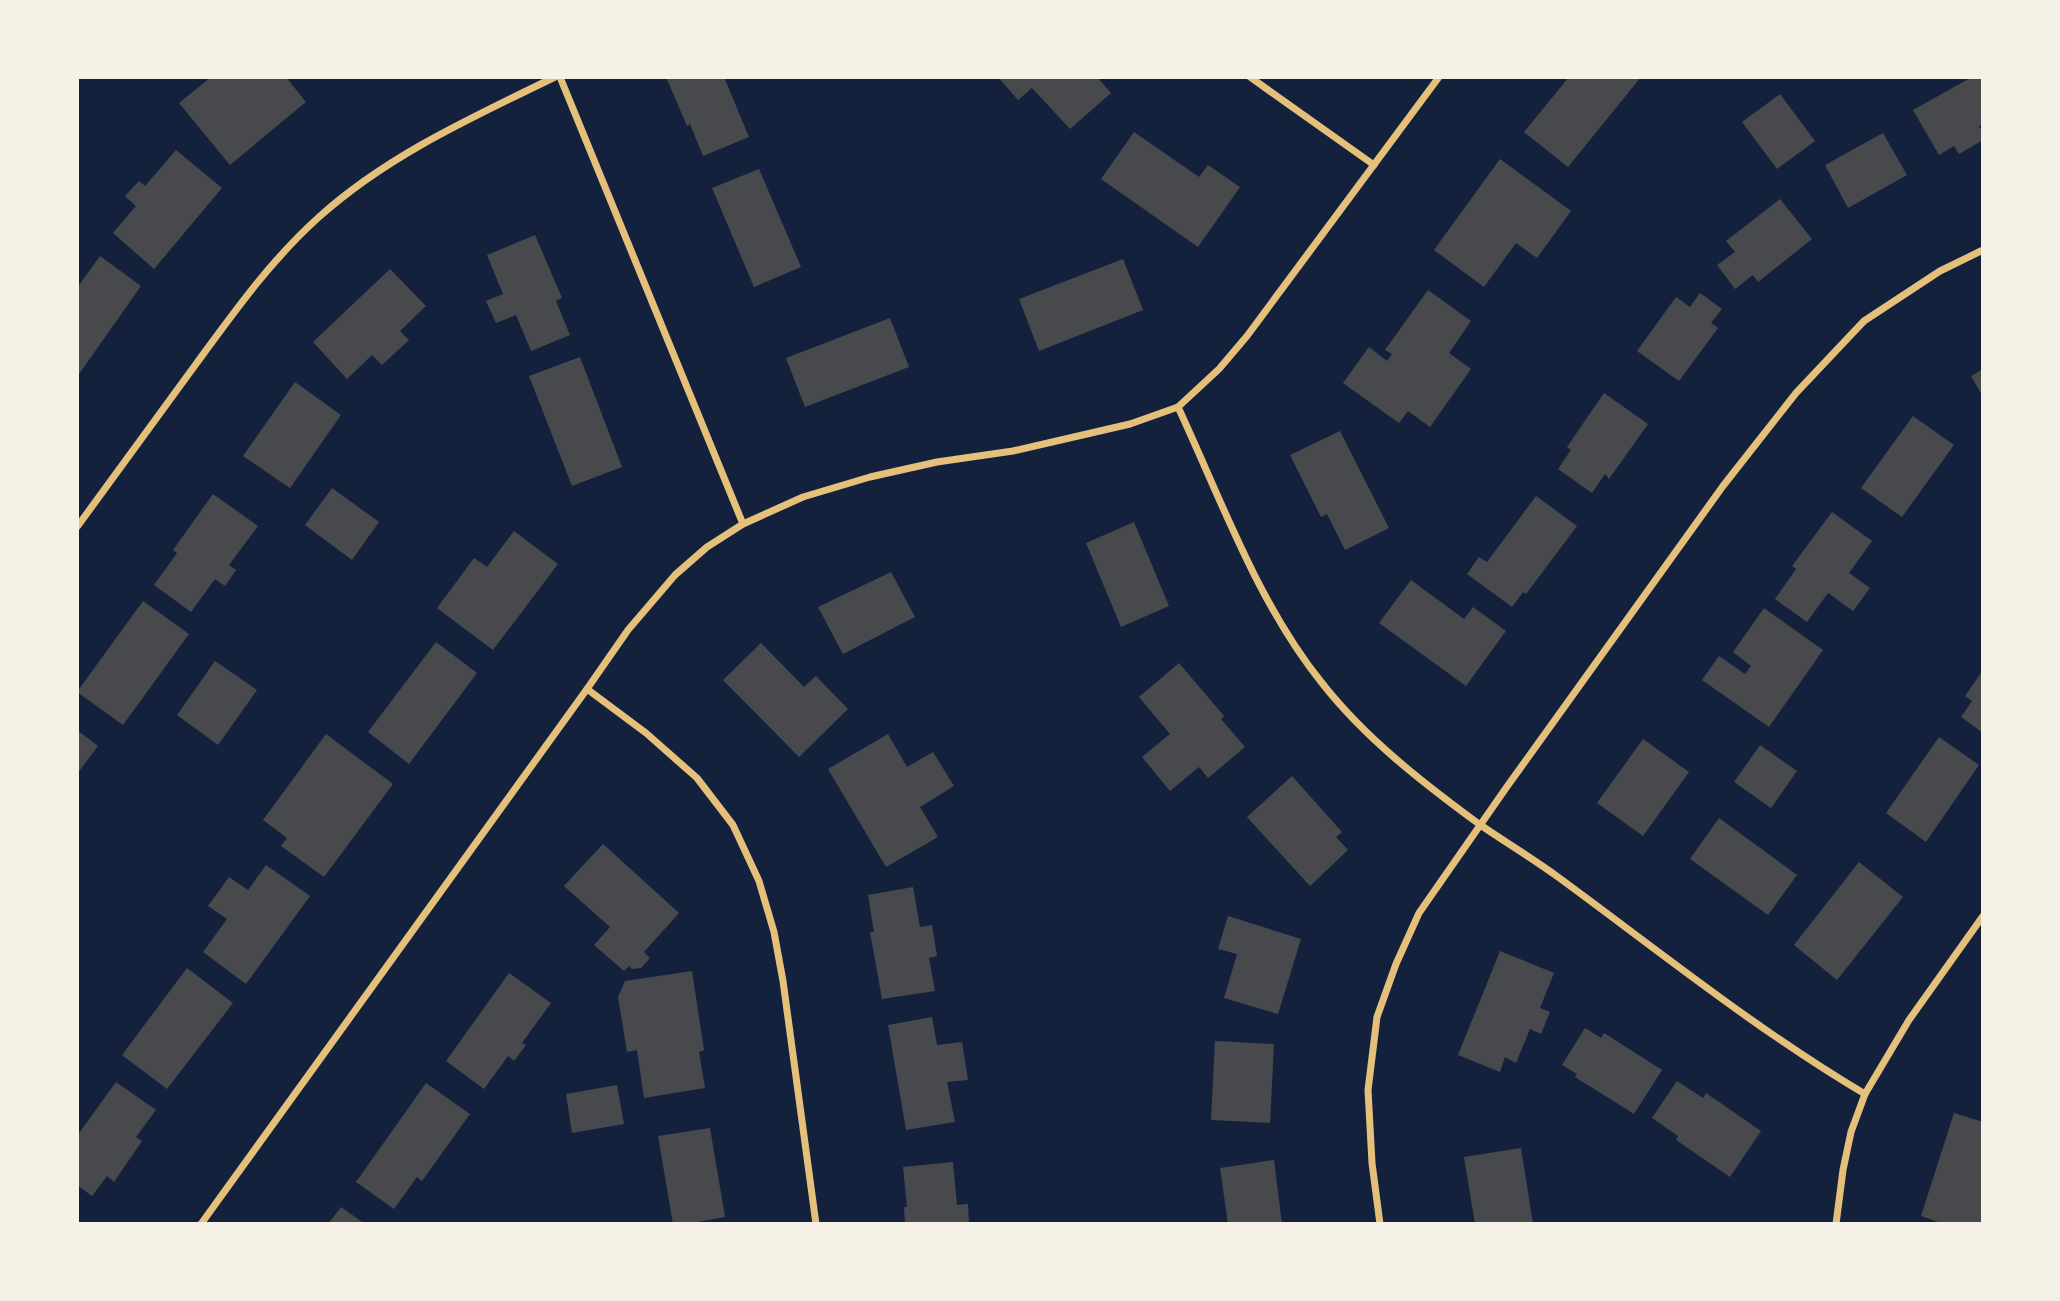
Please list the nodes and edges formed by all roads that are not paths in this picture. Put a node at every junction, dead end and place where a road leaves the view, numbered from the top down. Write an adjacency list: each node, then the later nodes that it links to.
1 (558, 77): 7 (street); 8 (street)
2 (1250, 77): 4 (street)
3 (1439, 77): 4 (street)
4 (1374, 164): 6 (street)
5 (1983, 250): 10 (street)
6 (1178, 407): 7 (street); 10 (street)
7 (743, 524): 9 (street)
8 (77, 527)
9 (587, 689): 13 (street); 14 (street)
10 (1480, 824): 12 (street); 15 (street)
11 (1983, 916): 12 (street)
12 (1864, 1094): 16 (street)
13 (201, 1224)
14 (816, 1224)
15 (1380, 1224)
16 (1836, 1224)

